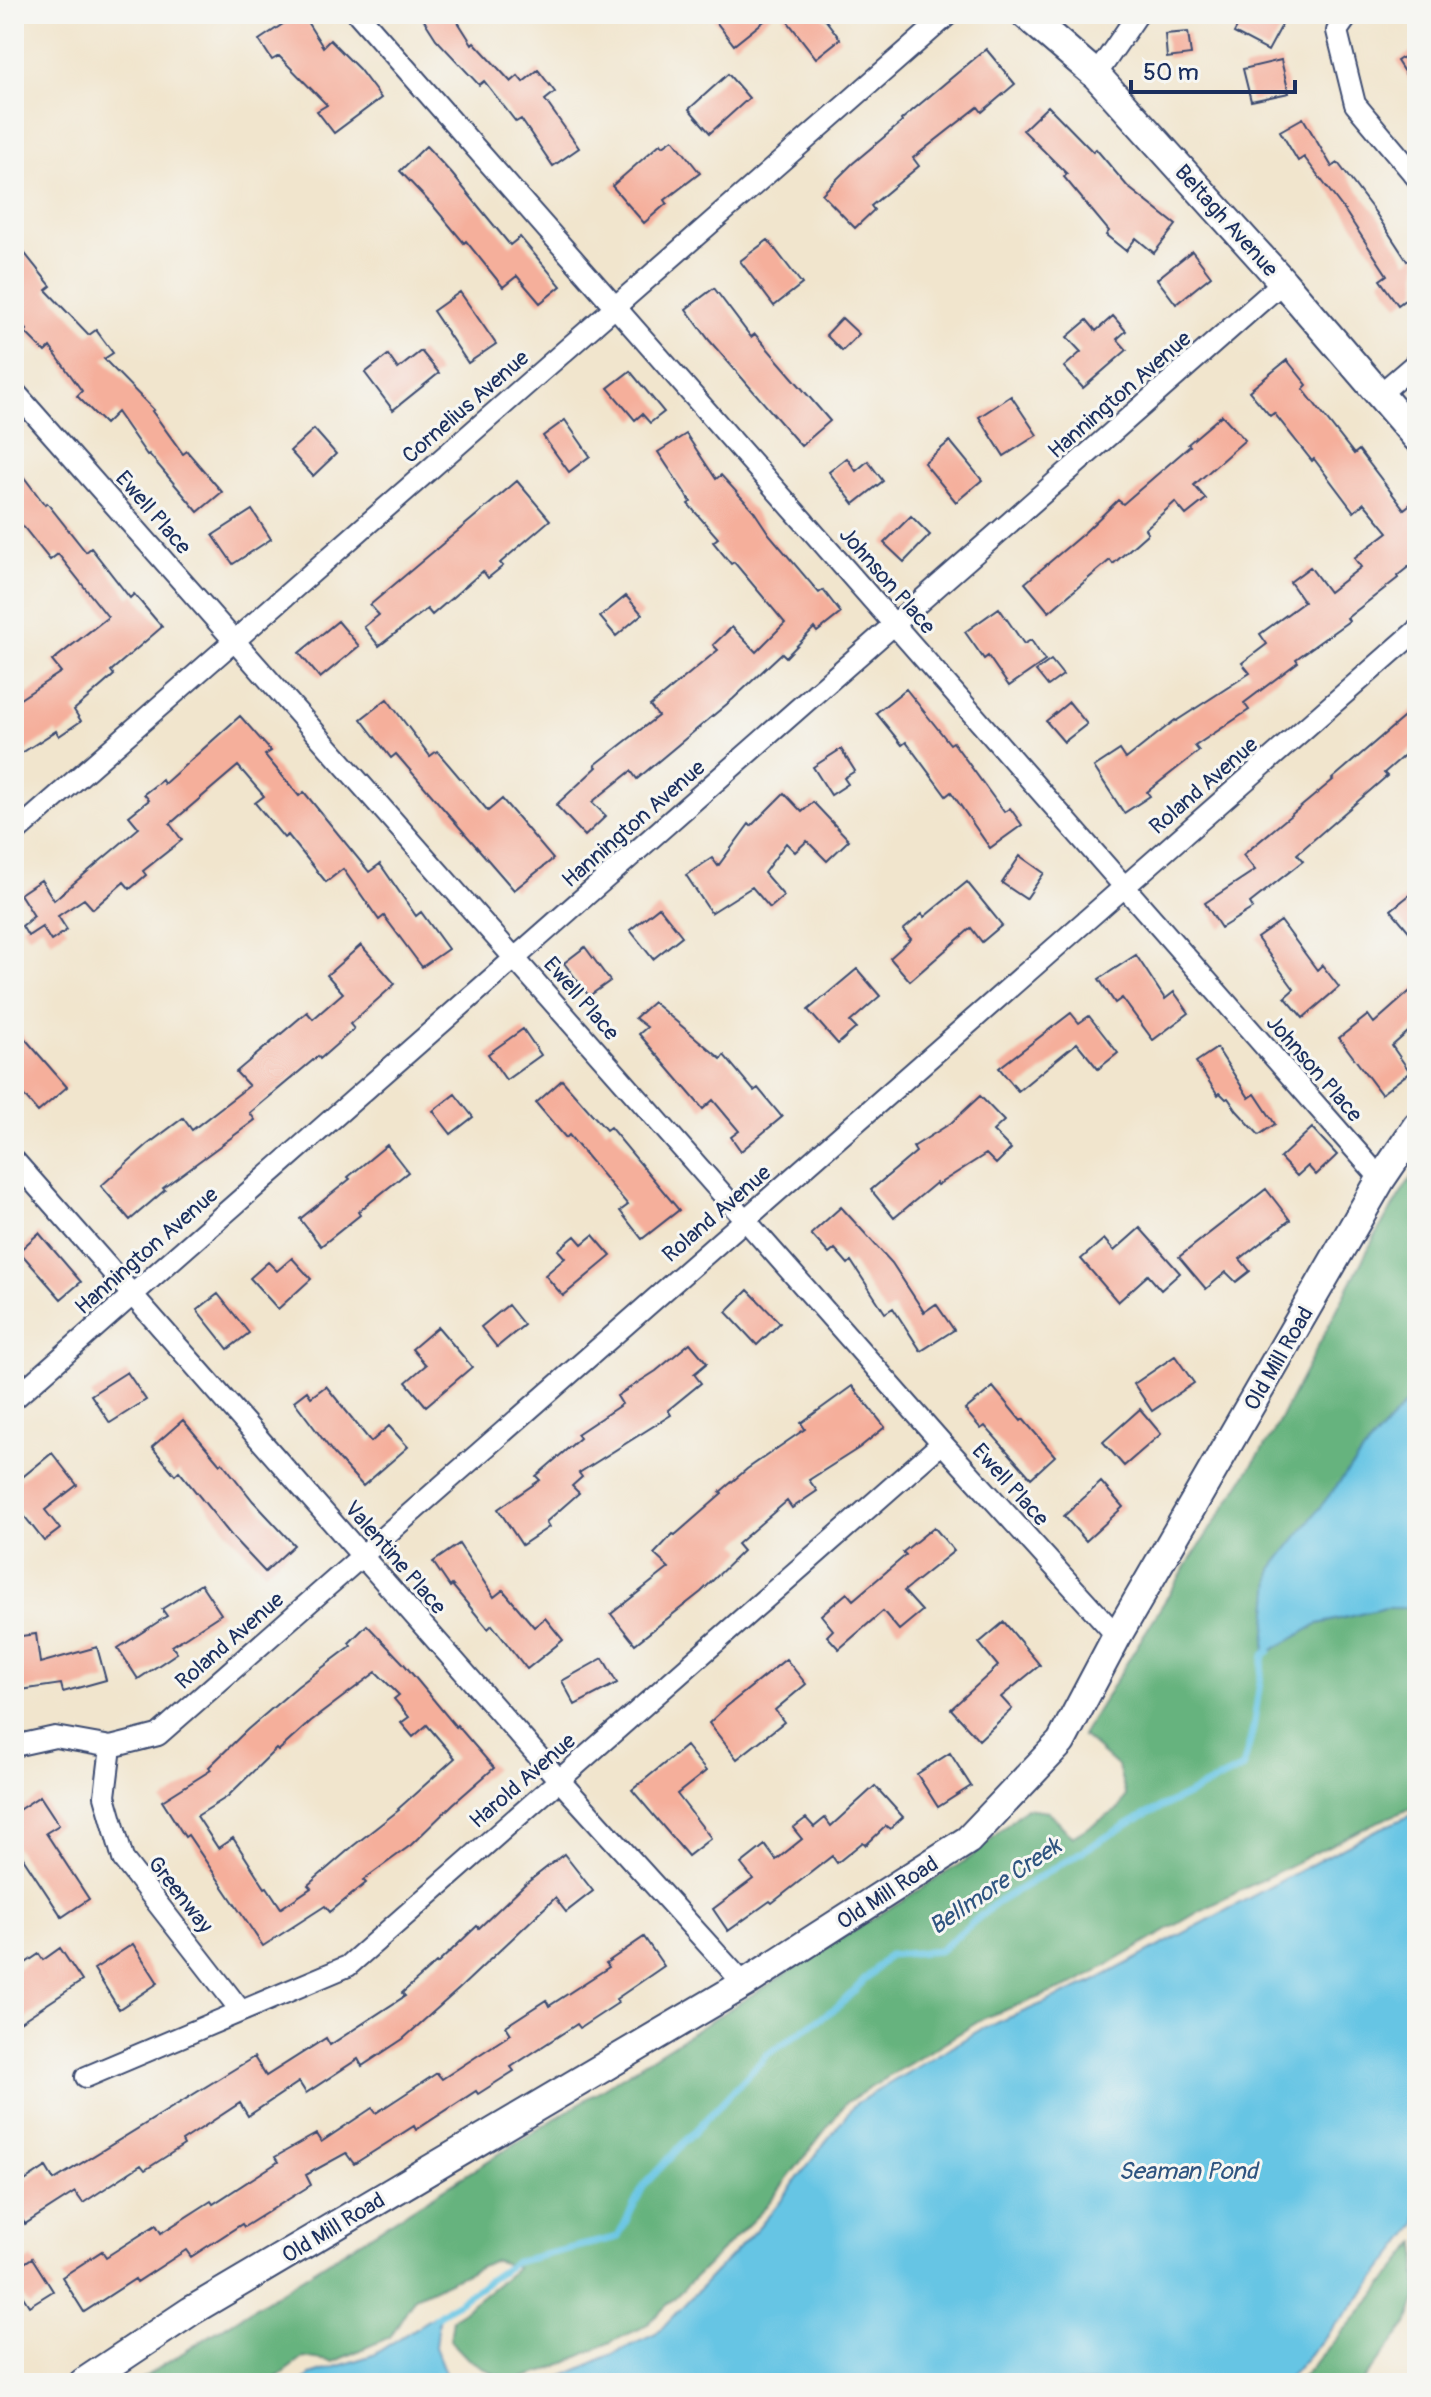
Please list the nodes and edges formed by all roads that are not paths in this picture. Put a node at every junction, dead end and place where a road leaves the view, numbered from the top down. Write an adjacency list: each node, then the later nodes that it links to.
1 (358, 14): 9 (street, Johnson Place)
2 (949, 14): 9 (street, Cornelius Avenue)
3 (1025, 14): 6 (street, Beltagh Avenue)
4 (1138, 14): 6 (street)
5 (1349, 14): 7 (street)
6 (1096, 75): 8 (street, Beltagh Avenue)
7 (1417, 178)
8 (1283, 282): 12 (street, Beltagh Avenue); 14 (street, Hannington Avenue)
9 (615, 307): 14 (street, Johnson Place); 16 (street, Cornelius Avenue)
10 (1417, 362): 12 (street)
11 (14, 391): 16 (street, Ewell Place)
12 (1381, 393): 13 (street, Beltagh Avenue)
13 (1417, 438)
14 (895, 624): 18 (street, Johnson Place); 19 (street, Hannington Avenue)
15 (1417, 630): 18 (street, Roland Avenue)
16 (235, 640): 17 (street, Cornelius Avenue); 19 (street, Ewell Place)
17 (14, 834)
18 (1125, 886): 22 (street, Johnson Place); 23 (street, Roland Avenue)
19 (515, 958): 23 (street, Ewell Place); 24 (street, Hannington Avenue)
20 (1417, 1126): 22 (street, Old Mill Road)
21 (14, 1160): 24 (street, Valentine Place)
22 (1381, 1179): 28 (street, Old Mill Road)
23 (745, 1220): 26 (street, Ewell Place); 27 (street, Roland Avenue)
24 (133, 1294): 25 (street, Hannington Avenue); 27 (street, Valentine Place)
25 (14, 1399)
26 (942, 1443): 28 (street, Ewell Place); 31 (street, Harold Avenue)
27 (362, 1555): 30 (street, Roland Avenue); 31 (street, Valentine Place)
28 (1117, 1636): 32 (street, Old Mill Road)
29 (14, 1746): 30 (street, Roland Avenue)
30 (111, 1747): 33 (street, Greenway)
31 (559, 1780): 32 (street, Valentine Place); 33 (street, Harold Avenue)
32 (744, 1984): 35 (street, Old Mill Road)
33 (241, 2011): 34 (street, Harold Avenue)
34 (86, 2077)
35 (83, 2383)

